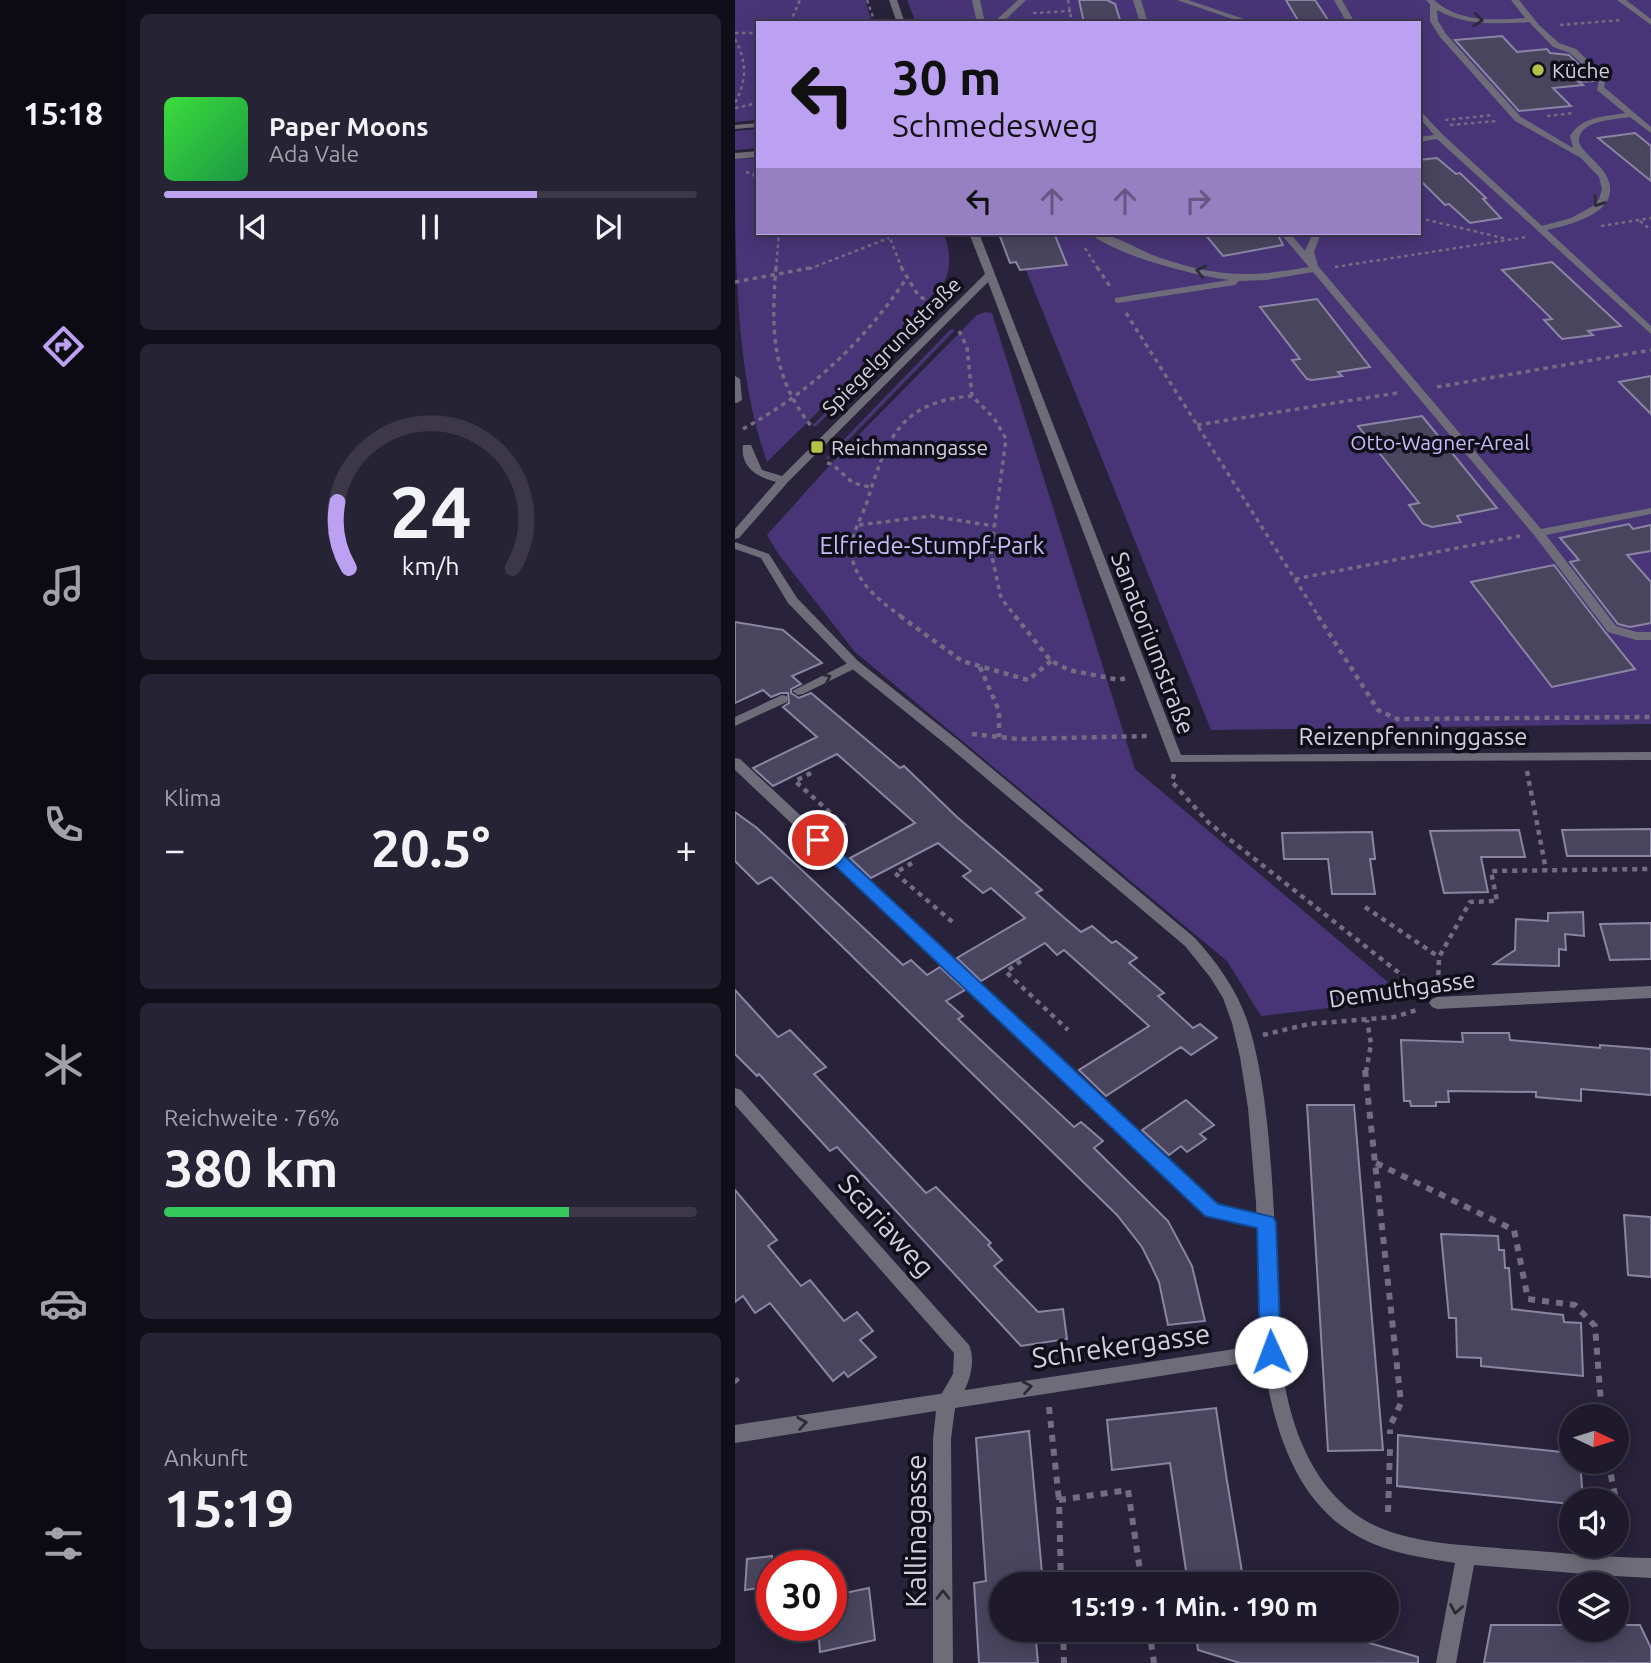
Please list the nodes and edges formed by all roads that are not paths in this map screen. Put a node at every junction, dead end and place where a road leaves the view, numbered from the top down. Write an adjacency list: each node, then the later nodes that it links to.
1 (893, 0): 11 (street)
2 (976, 0): 12 (street)
3 (1022, 0): 13 (street)
4 (1137, 0): 14 (street)
5 (1181, 0): 15 (street)
6 (1338, 0): 16 (street)
7 (1515, 0): 10 (street)
8 (1621, 0): 17 (street)
9 (1432, 2): 10 (street, one-way to 10); 27 (street)
10 (1531, 20): 19 (street)
11 (900, 21)
12 (981, 21)
13 (999, 21)
14 (1143, 21)
15 (1246, 21)
16 (1350, 21)
17 (1651, 23)
18 (1421, 114): 23 (street)
19 (1630, 115): 22 (street); 27 (street)
20 (756, 125): 21 (street)
21 (735, 127)
22 (1651, 131)
23 (1439, 136): 24 (street); 28 (street)
24 (1421, 140)
25 (756, 153): 26 (street)
26 (735, 156)
27 (1581, 156): 28 (street, one-way to 28)
28 (1543, 231): 37 (street)
29 (975, 235): 34 (street, Sanatoriumstraße)
30 (1098, 235): 35 (street, one-way to 30)
31 (1287, 235): 33 (street)
32 (1316, 235): 33 (street)
33 (1316, 269): 35 (street); 43 (street)
34 (989, 276): 41 (street, Spiegelgrundstraße); 52 (street, Sanatoriumstraße)
35 (1261, 278): 36 (street)
36 (1118, 300)
37 (1651, 331)
38 (735, 379): 39 (street)
39 (737, 400)
40 (747, 447): 41 (street)
41 (785, 480): 44 (street, Spiegelgrundstraße)
42 (1651, 511): 43 (street)
43 (1538, 533): 46 (street)
44 (735, 536)
45 (735, 545): 47 (street)
46 (1651, 636)
47 (854, 664): 48 (street, one-way to 47); 57 (street)
48 (798, 691)
49 (782, 699): 50 (street)
50 (735, 722)
51 (1651, 756): 52 (street, Reizenpfenninggasse)
52 (1176, 759)
53 (735, 762): 57 (street)
54 (1651, 992): 55 (street, Demuthgasse)
55 (1437, 1003)
56 (735, 1094): 59 (street, Scariaweg)
57 (1266, 1222): 58 (street)
58 (1271, 1352): 59 (street, Schrekergasse, one-way to 58); 61 (street)
59 (947, 1400): 60 (street, Schrekergasse, one-way to 59); 63 (street, Kallinagasse, one-way to 59)
60 (735, 1434)
61 (1466, 1555): 62 (street); 64 (street, one-way to 64)
62 (1651, 1568)
63 (943, 1663)
64 (1446, 1663)

